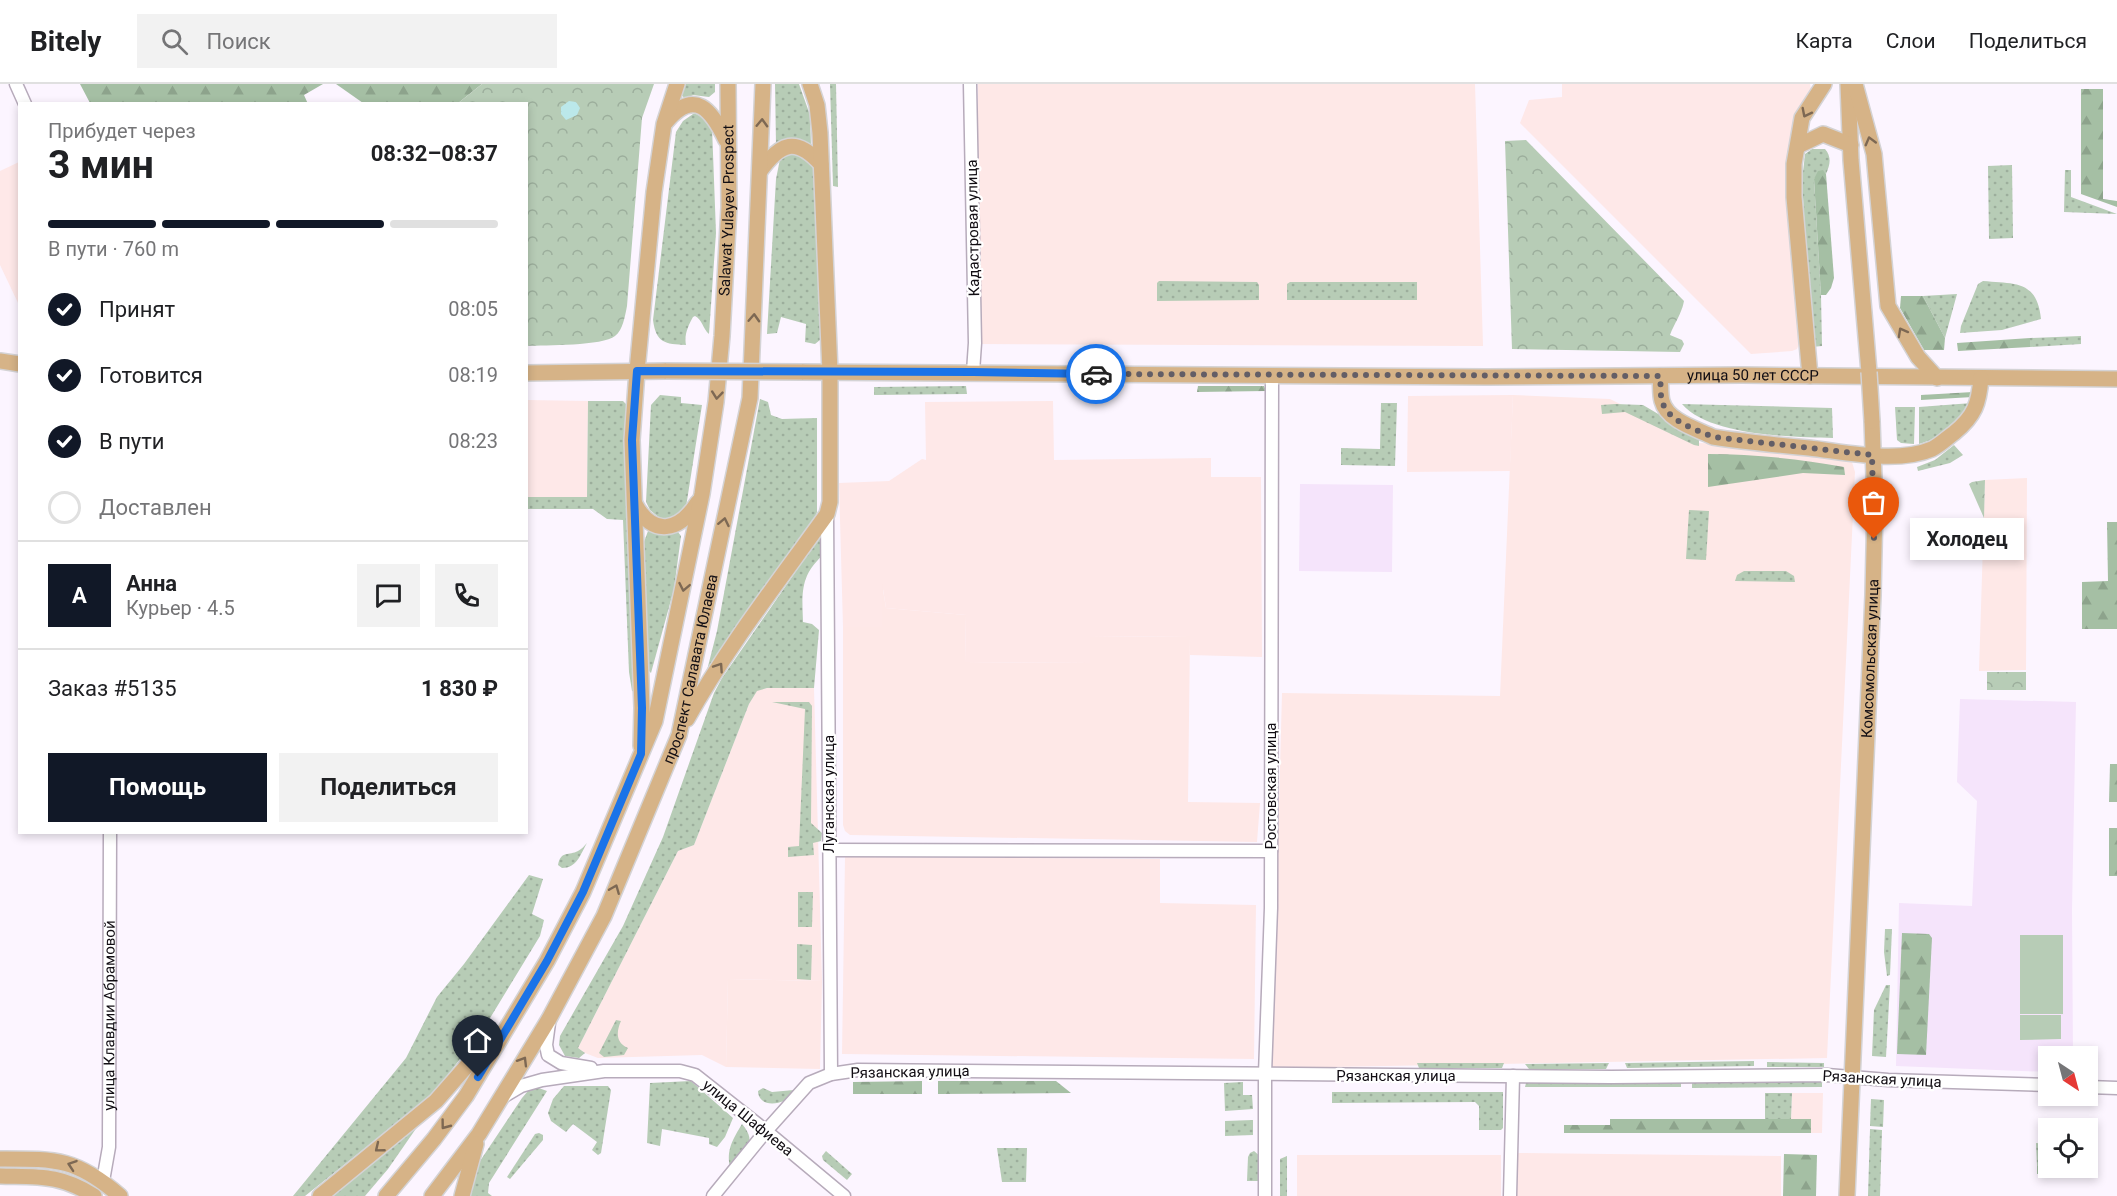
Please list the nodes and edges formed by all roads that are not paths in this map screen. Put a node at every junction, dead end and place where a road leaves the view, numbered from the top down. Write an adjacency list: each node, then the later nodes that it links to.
1 (16, 84): 10 (street)
2 (677, 84): 11 (main road)
3 (728, 84): 12 (main road, Salawat Yulayev Prospect)
4 (763, 84): 16 (main road, проспект Салавата Юлаева, one-way to 4)
5 (810, 84): 15 (main road)
6 (970, 84): 21 (street, Кадастровая улица)
7 (1824, 84): 13 (main road, one-way to 13)
8 (1848, 84): 14 (main road, Комсомольская улица)
9 (1855, 84): 26 (main road, one-way to 9)
10 (24, 102)
11 (664, 124): 12 (main road); 19 (main road)
12 (729, 146): 30 (main road, проспект Салавата Юлаева, one-way to 30)
13 (1798, 146): 14 (main road); 25 (main road)
14 (1851, 153): 29 (main road, Комсомольская улица, bridge)
15 (821, 164): 16 (main road); 20 (main road)
16 (760, 171): 33 (main road, проспект Салавата Юлаева, one-way to 16)
17 (0, 361): 18 (main road)
18 (18, 364)
19 (637, 371): 20 (main road, улица 50 лет СССР, bridge); 22 (main road, улица 50 лет СССР); 31 (main road)
20 (830, 372): 21 (main road, улица 50 лет СССР); 32 (main road)
21 (973, 372): 23 (main road, улица 50 лет СССР)
22 (528, 373)
23 (1272, 376): 24 (main road, улица 50 лет СССР); 37 (street, Ростовская улица)
24 (1660, 376): 25 (main road, улица 50 лет СССР); 29 (main road)
25 (1810, 376): 26 (main road, улица 50 лет СССР)
26 (1937, 378): 27 (main road, улица 50 лет СССР)
27 (1982, 378): 28 (main road, улица 50 лет СССР); 29 (main road)
28 (2117, 379)
29 (1872, 455): 44 (main road, Комсомольская улица)
30 (702, 494): 31 (main road); 34 (main road, проспект Салавата Юлаева, one-way to 34)
31 (635, 504): 34 (main road)
32 (827, 514): 33 (main road, one-way to 32); 36 (street, Луганская улица)
33 (679, 735): 38 (main road, проспект Салавата Юлаева, one-way to 33)
34 (641, 754): 39 (main road, проспект Салавата Юлаева)
35 (110, 834): 53 (street, улица Клавдии Абрамовой)
36 (829, 850): 37 (street); 41 (street, Луганская улица)
37 (1271, 851): 42 (street, Ростовская улица)
38 (549, 1018): 40 (street, улица Шафиева); 48 (main road, проспект Салавата Юлаева, one-way to 38)
39 (512, 1021): 56 (main road, one-way to 56); 57 (main road, проспект Салавата Юлаева, one-way to 57)
40 (604, 1071): 48 (street, улица Шафиева); 49 (street, улица Шафиева)
41 (831, 1074): 42 (street, Рязанская улица); 49 (street, Рязанская улица)
42 (1265, 1074): 43 (street, Рязанская улица); 62 (street, Ростовская улица)
43 (1513, 1076): 44 (street, Рязанская улица); 63 (street)
44 (1851, 1078): 45 (street, Рязанская улица); 64 (main road, Комсомольская улица)
45 (2038, 1085)
46 (2098, 1087): 47 (street)
47 (2117, 1088)
48 (501, 1098): 50 (main road, проспект Салавата Юлаева)
49 (766, 1131): 60 (street); 61 (street, улица Шафиева)
50 (479, 1134): 58 (main road, проспект Салавата Юлаева); 59 (main road)
51 (0, 1159): 53 (main road, one-way to 51)
52 (0, 1176): 54 (main road)
53 (103, 1181): 54 (main road, улица Клавдии Абрамовой); 55 (main road)
54 (93, 1196)
55 (120, 1196)
56 (320, 1196)
57 (386, 1196)
58 (432, 1196)
59 (462, 1196)
60 (712, 1196)
61 (844, 1196)
62 (1265, 1196)
63 (1510, 1196)
64 (1847, 1196)

